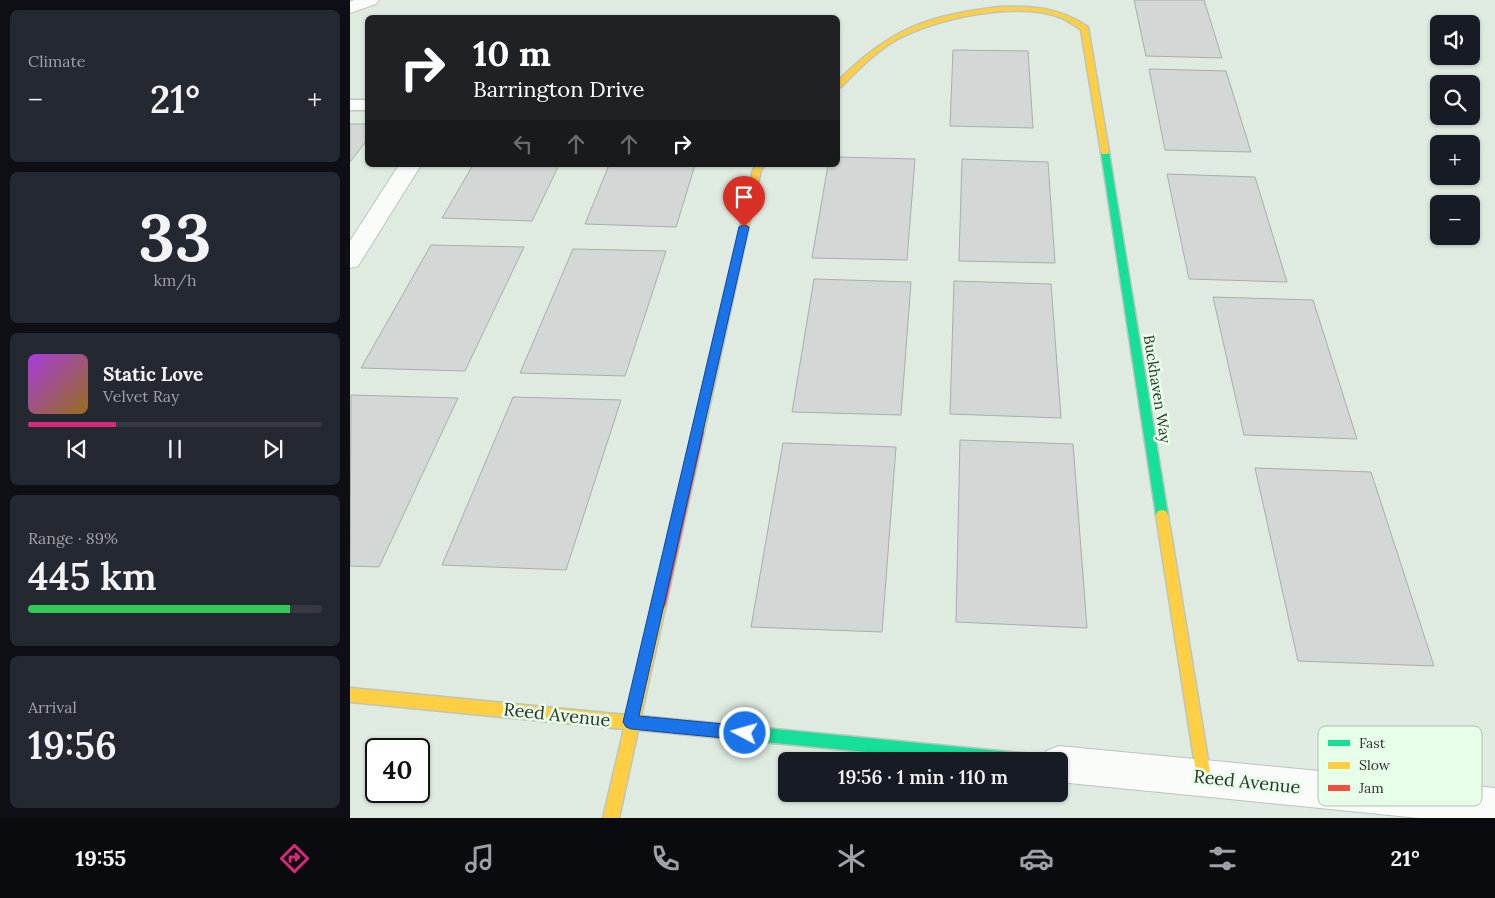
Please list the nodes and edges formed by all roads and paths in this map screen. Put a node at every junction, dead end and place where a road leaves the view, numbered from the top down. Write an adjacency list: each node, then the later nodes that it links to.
1 (370, 0): 2 (street)
2 (350, 8)
3 (840, 83): 13 (street, Buckhaven Way)
4 (350, 105): 5 (lane)
5 (365, 105)
6 (409, 167): 8 (street)
7 (759, 167): 10 (street)
8 (350, 260)
9 (350, 695): 10 (street, Reed Avenue)
10 (631, 722): 11 (street, Reed Avenue); 17 (street)
11 (939, 752)
12 (1068, 765): 13 (street, Reed Avenue)
13 (1204, 778): 14 (street, Reed Avenue)
14 (1318, 789)
15 (1482, 806): 16 (street, Reed Avenue)
16 (1495, 807)
17 (611, 818)

